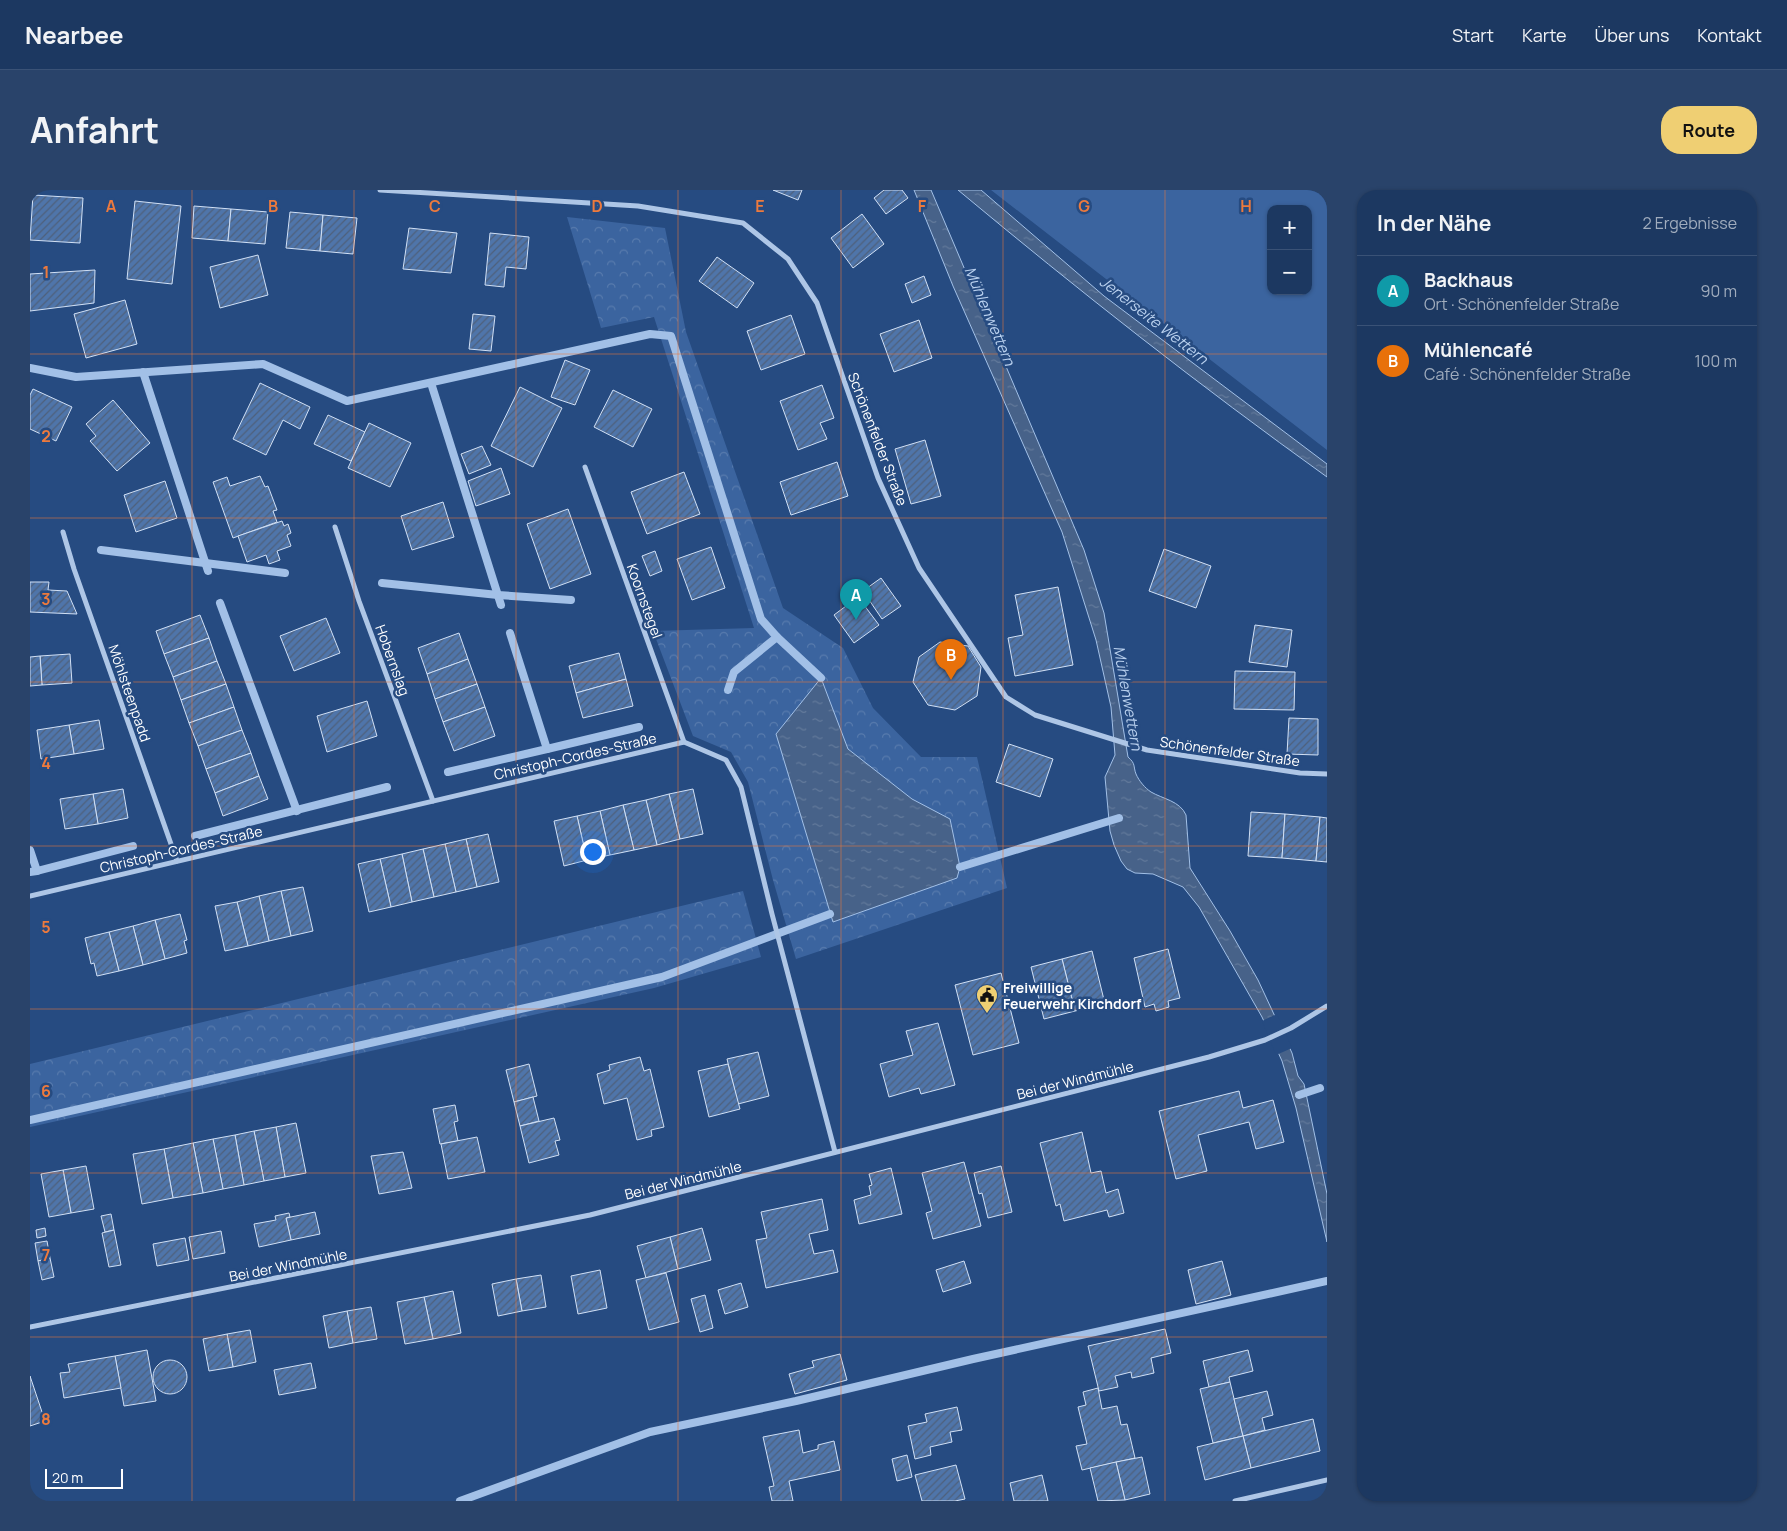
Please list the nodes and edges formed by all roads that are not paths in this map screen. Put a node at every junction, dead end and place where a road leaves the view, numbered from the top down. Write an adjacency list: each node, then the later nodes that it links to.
1 (380, 190): 6 (street, Schönenfelder Straße)
2 (585, 468): 5 (street, Koornstegel)
3 (335, 527): 7 (street, Hobernslag)
4 (63, 532): 8 (street, Möhlsteenpadd)
5 (684, 742): 7 (street, Christoph-Cordes-Straße); 11 (street)
6 (1327, 774)
7 (433, 800): 8 (street, Christoph-Cordes-Straße)
8 (177, 861): 9 (street, Christoph-Cordes-Straße)
9 (30, 896)
10 (1327, 1006): 11 (street, Bei der Windmühle)
11 (835, 1152): 12 (street, Bei der Windmühle)
12 (30, 1327)
13 (1327, 1480): 14 (street)
14 (1235, 1501)

